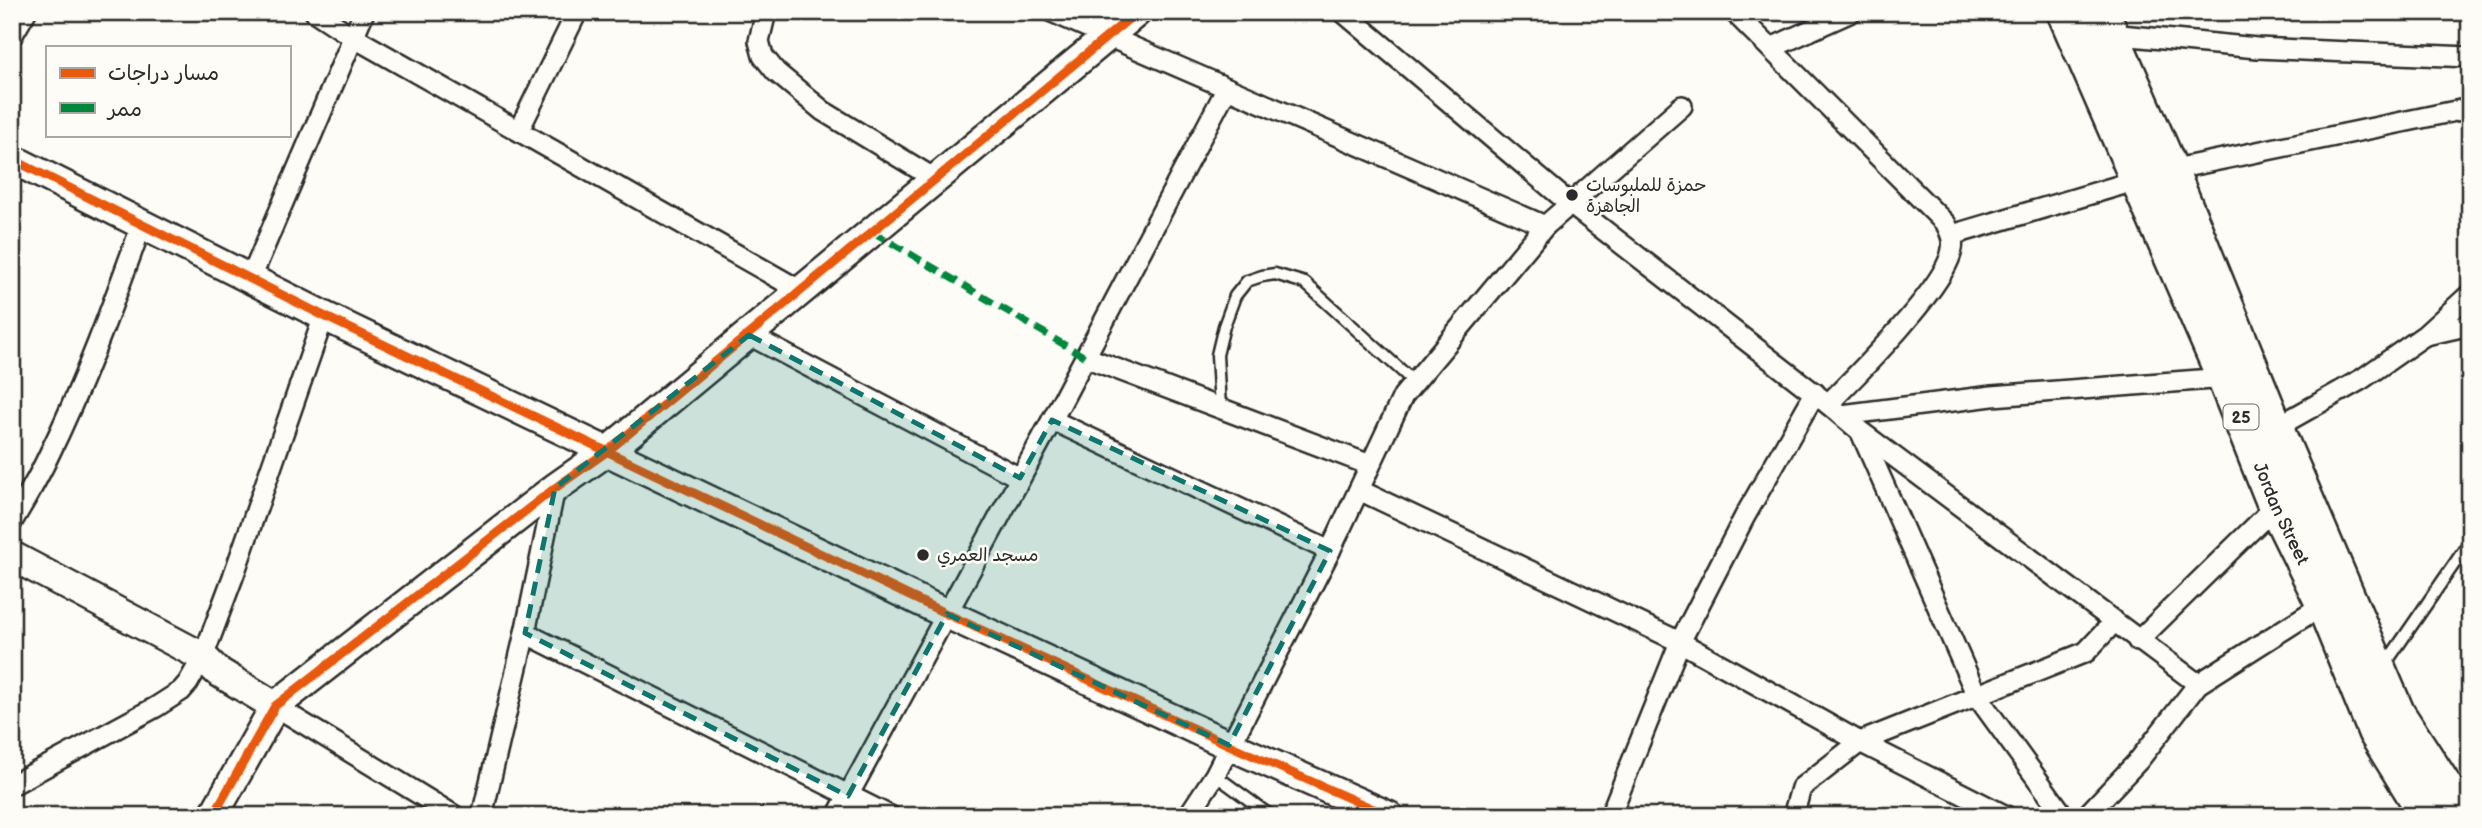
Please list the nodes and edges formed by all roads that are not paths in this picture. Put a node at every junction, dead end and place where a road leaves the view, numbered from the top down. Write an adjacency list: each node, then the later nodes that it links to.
1 (26, 12): 13 (street)
2 (315, 12): 15 (street)
3 (364, 12): 15 (street)
4 (577, 12): 21 (street)
5 (766, 12): 24 (street)
6 (1052, 12): 14 (street)
7 (1136, 12): 14 (street)
8 (1343, 12): 25 (street)
9 (1734, 12): 16 (street)
10 (1851, 12): 16 (street)
11 (2065, 12): 23 (highway, Jordan Street / 25)
12 (2106, 23): 17 (street); 23 (highway, Jordan Street / 25)
13 (12, 36)
14 (1108, 36): 18 (street); 24 (street)
15 (353, 37): 21 (street); 29 (street)
16 (1770, 48): 28 (street)
17 (2470, 57)
18 (1227, 88): 27 (street); 36 (street)
19 (1682, 106): 25 (street)
20 (2470, 108): 23 (street)
21 (519, 130): 30 (street)
22 (12, 159): 26 (street)
23 (2154, 175): 28 (street); 37 (highway, Jordan Street / 25); 42 (highway, Jordan Street / 25)
24 (935, 179): 30 (street)
25 (1569, 203): 27 (street); 39 (street)
26 (142, 224): 29 (street); 50 (street)
27 (1545, 226): 38 (street)
28 (1952, 235): 39 (street)
29 (251, 278): 32 (street)
30 (801, 291): 34 (street)
31 (2470, 294): 35 (street)
32 (324, 316): 44 (street); 61 (street)
33 (2470, 324): 35 (street)
34 (749, 335): 44 (street); 46 (street)
35 (2425, 335): 42 (street)
36 (1085, 357): 40 (street); 41 (street)
37 (2225, 378): 39 (street); 49 (highway, Jordan Street / 25)
38 (1414, 382): 40 (lane); 45 (street)
39 (1828, 404): 43 (street); 60 (street)
40 (1220, 409): 45 (street)
41 (1052, 420): 46 (street); 52 (street)
42 (2275, 428): 62 (highway, Jordan Street / 25)
43 (1860, 431): 57 (street); 64 (street)
44 (609, 450): 47 (street); 56 (street)
45 (1370, 465): 48 (street)
46 (1020, 478): 56 (street)
47 (555, 488): 58 (street); 65 (street)
48 (1359, 491): 52 (street); 60 (street)
49 (2276, 506): 55 (highway, Jordan Street / 25); 59 (street)
50 (12, 522)
51 (2470, 541): 62 (lane)
52 (1330, 551): 67 (street)
53 (12, 556): 61 (street)
54 (12, 576): 61 (street)
55 (2324, 604): 63 (street); 84 (highway, Jordan Street / 25)
56 (947, 614): 67 (street); 70 (street)
57 (2114, 622): 59 (street); 64 (street)
58 (525, 633): 70 (street); 73 (street)
59 (2138, 640): 63 (street)
60 (1680, 642): 66 (street); 79 (street)
61 (206, 665): 65 (street); 69 (street)
62 (2379, 672): 85 (highway, Jordan Street / 25)
63 (2198, 684): 83 (street)
64 (1977, 696): 66 (street); 82 (street)
65 (275, 706): 71 (street); 72 (street)
66 (1860, 742): 80 (street); 81 (street)
67 (1229, 745): 68 (street); 78 (street)
68 (1215, 775): 76 (street); 77 (lane)
69 (12, 785)
70 (848, 796): 74 (street); 75 (street)
71 (214, 816)
72 (455, 816)
73 (482, 816)
74 (837, 816)
75 (890, 816)
76 (1188, 816)
77 (1270, 816)
78 (1389, 816)
79 (1610, 816)
80 (1798, 816)
81 (2006, 816)
82 (2064, 816)
83 (2086, 816)
84 (2428, 816)
85 (2463, 816)

